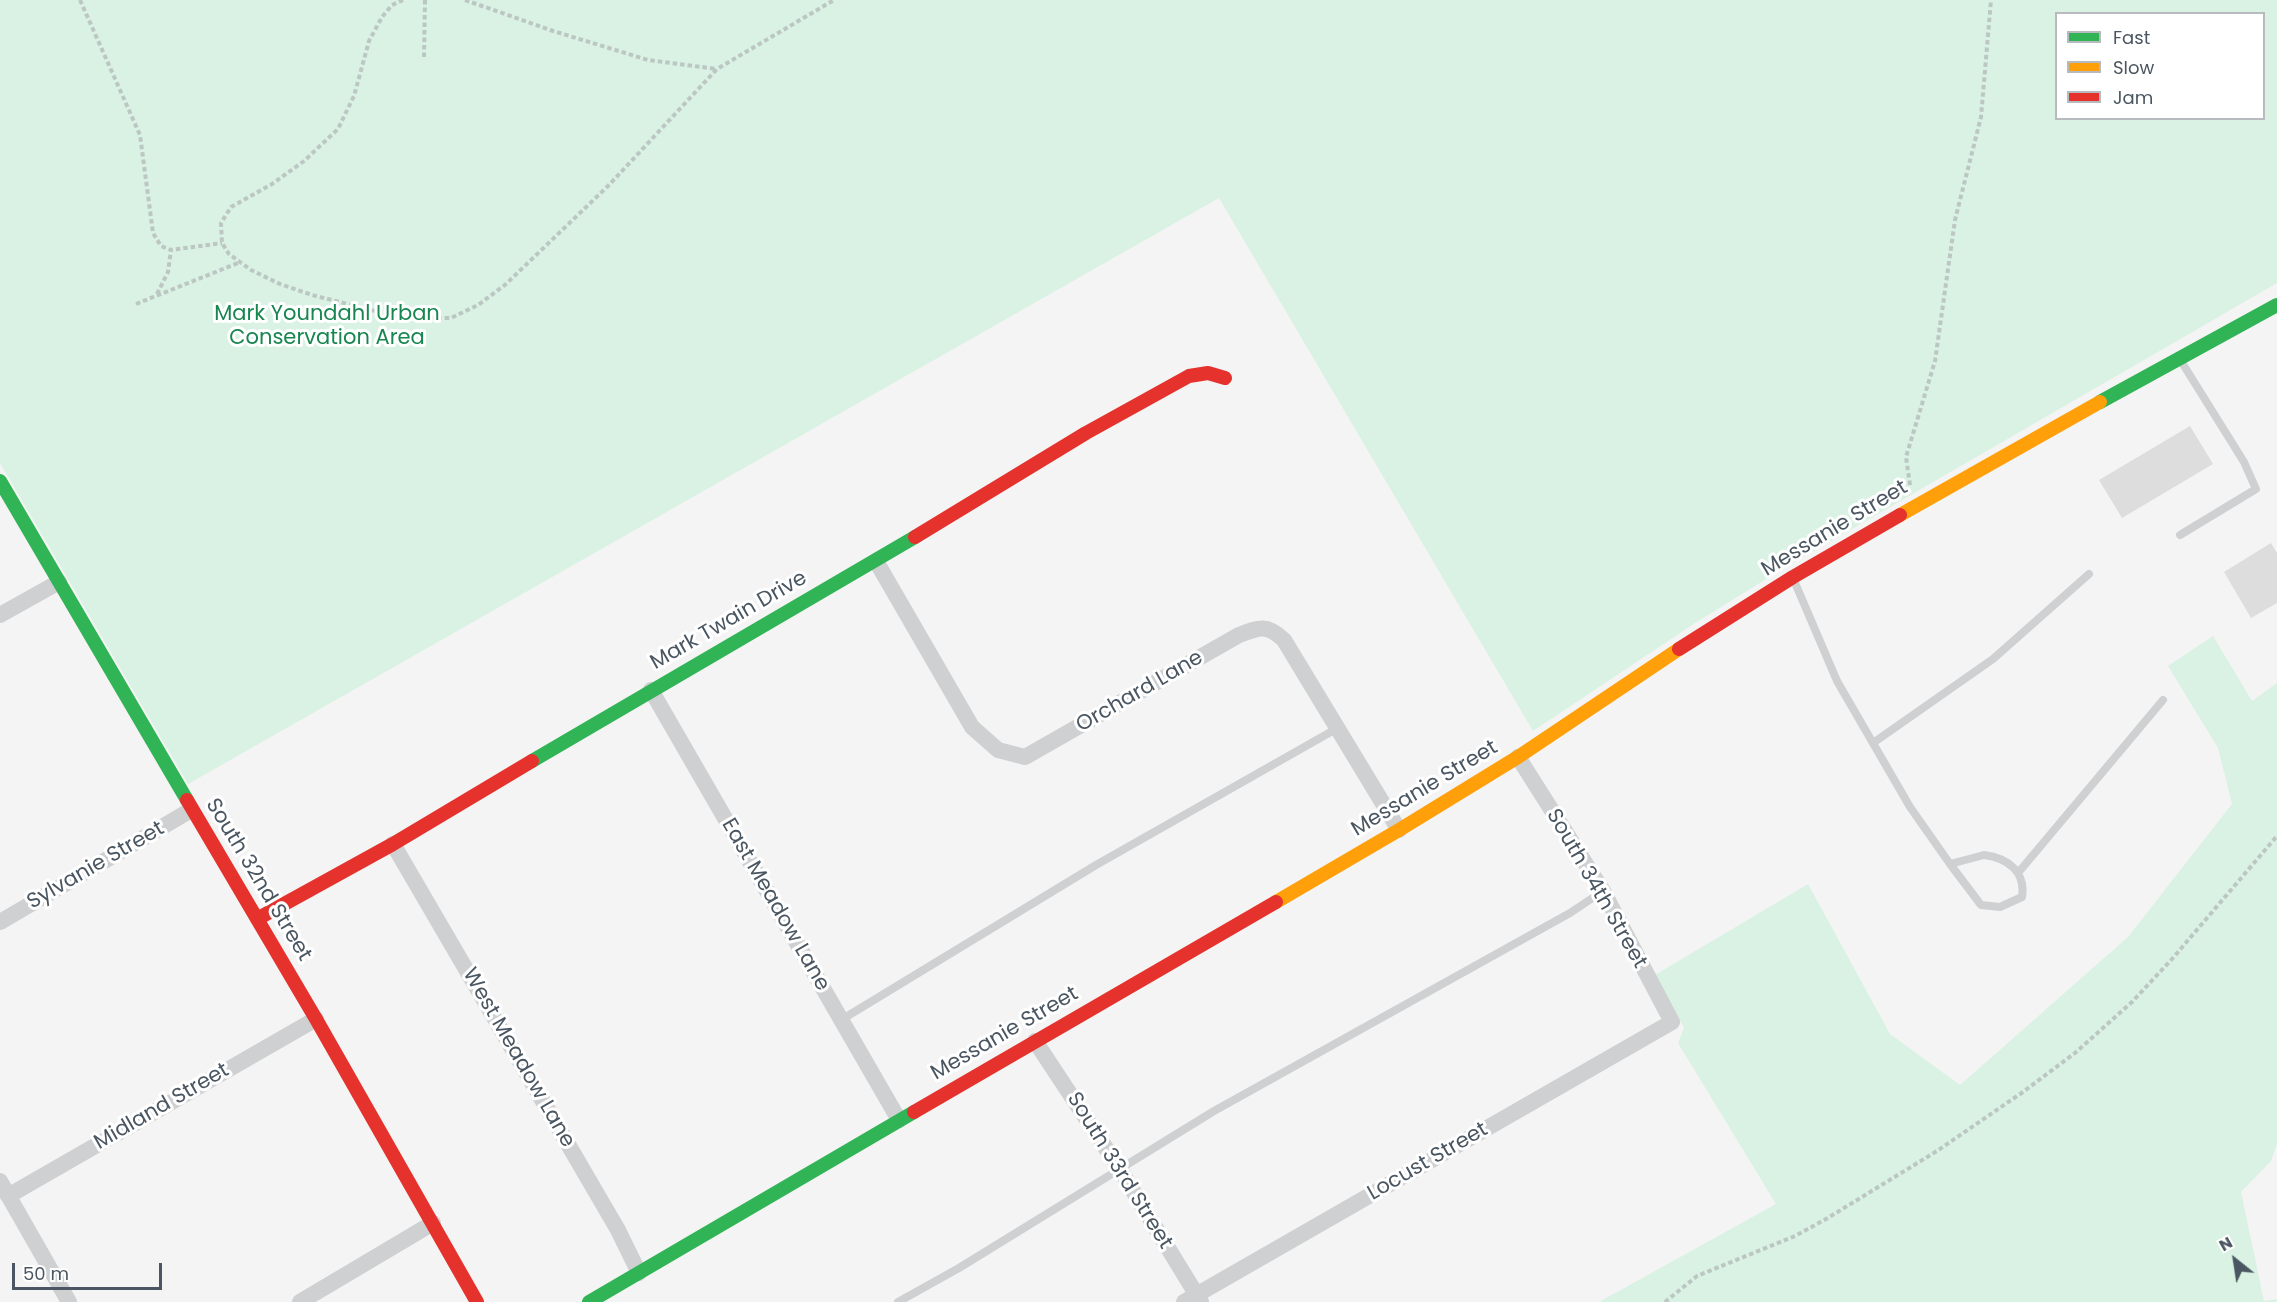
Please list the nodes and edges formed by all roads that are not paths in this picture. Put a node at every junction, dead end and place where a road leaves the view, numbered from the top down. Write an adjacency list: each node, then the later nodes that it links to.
1 (2277, 305): 2 (street, Messanie Street)
2 (2180, 358): 5 (lane); 8 (street, Messanie Street)
3 (1225, 378): 6 (street, Mark Twain Drive)
4 (0, 481): 9 (street, South 32nd Street)
5 (2180, 535)
6 (876, 561): 11 (street, Mark Twain Drive); 13 (street, Orchard Lane)
7 (2089, 574): 14 (lane)
8 (1793, 577): 14 (lane); 15 (street, Messanie Street)
9 (59, 582): 10 (street); 16 (street, South 32nd Street)
10 (0, 615)
11 (651, 690): 18 (street, Mark Twain Drive); 25 (street, East Meadow Lane)
12 (2163, 700): 20 (lane)
13 (1336, 729): 17 (street, Orchard Lane); 25 (lane)
14 (1873, 743): 19 (lane)
15 (1518, 757): 17 (street, Messanie Street); 21 (street, South 34th Street)
16 (191, 810): 22 (street, South 32nd Street); 23 (street, Sylvanie Street)
17 (1399, 830): 27 (street, Messanie Street)
18 (393, 844): 22 (street, Mark Twain Drive); 32 (street, West Meadow Lane)
19 (1950, 864): 20 (lane); 20 (lane)
20 (2018, 873)
21 (1603, 891): 26 (street, South 34th Street); 29 (lane)
22 (257, 919): 24 (street, South 32nd Street)
23 (0, 922)
24 (315, 1019): 30 (street, Midland Street); 31 (street, South 32nd Street)
25 (841, 1020): 28 (street, East Meadow Lane)
26 (1672, 1022): 33 (street, Locust Street)
27 (1035, 1041): 28 (street, Messanie Street); 29 (street, South 33rd Street)
28 (898, 1120): 32 (street, Messanie Street)
29 (1119, 1168): 33 (street, South 33rd Street); 38 (lane)
30 (4, 1188): 34 (street)
31 (433, 1223): 35 (street); 36 (street, South 32nd Street)
32 (639, 1273): 37 (street, Messanie Street)
33 (1194, 1300)
34 (69, 1302)
35 (300, 1302)
36 (477, 1302)
37 (589, 1302)
38 (898, 1302)

